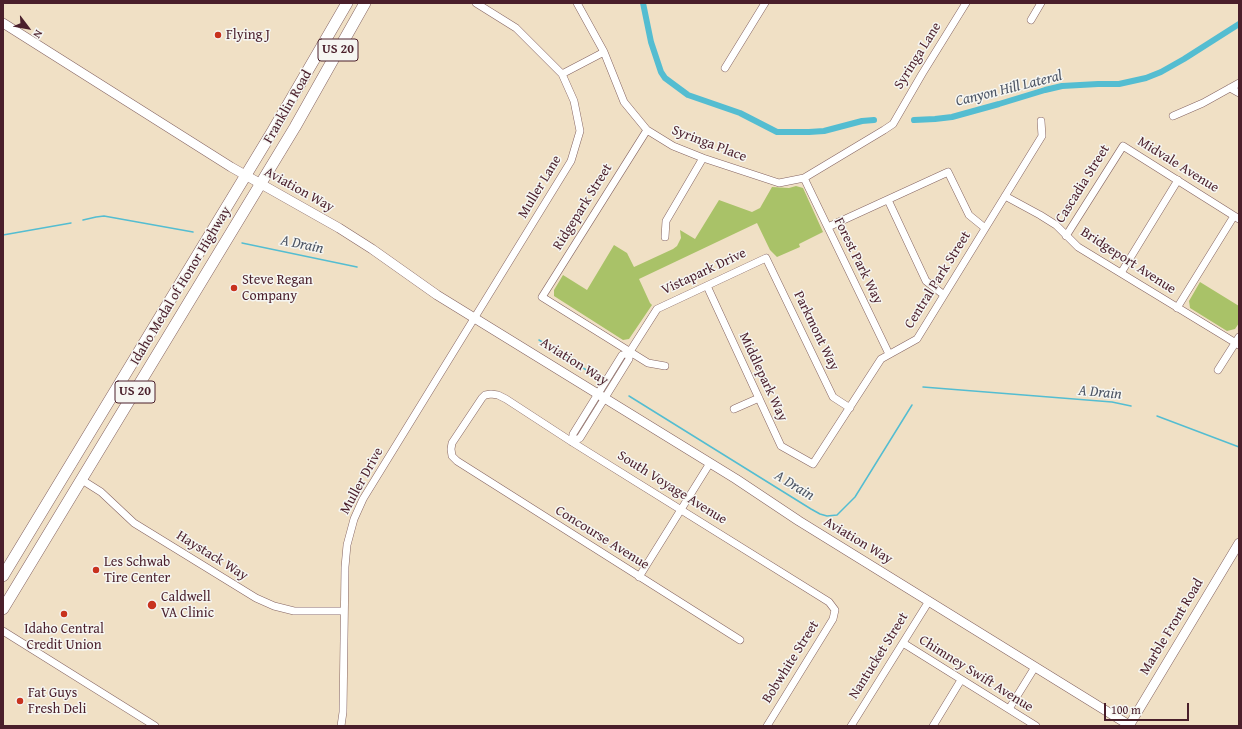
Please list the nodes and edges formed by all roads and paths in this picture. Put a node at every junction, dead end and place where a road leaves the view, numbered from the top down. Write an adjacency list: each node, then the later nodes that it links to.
1 (347, 3): 24 (main road, Franklin Road / US 20)
2 (352, 3): 14 (main road)
3 (365, 3): 14 (main road, Franklin Road / US 20)
4 (476, 3): 13 (street, Muller Lane)
5 (577, 3): 11 (street, Syringa Place)
6 (765, 3): 12 (street)
7 (1041, 3): 9 (street)
8 (965, 4): 20 (street, Syringa Lane)
9 (1031, 20)
10 (3, 23): 24 (street, Aviation Way)
11 (604, 52): 13 (street); 21 (street, Syringa Place)
12 (725, 68)
13 (562, 74): 40 (street, Muller Lane)
14 (321, 82): 27 (main road, Franklin Road / US 20)
15 (1239, 83): 16 (street)
16 (1230, 88): 17 (street); 18 (street)
17 (1239, 93)
18 (1173, 116)
19 (1041, 121): 28 (street, Central Park Street)
20 (893, 124): 25 (street, Syringa Place)
21 (647, 130): 23 (street, Syringa Place); 43 (street, Ridgepark Street)
22 (1123, 146): 26 (street, Midvale Avenue); 33 (street, Cascadia Street)
23 (703, 158): 25 (street, Syringa Place); 34 (street)
24 (246, 176): 27 (street, Aviation Way); 41 (main road, Idaho Medal of Honor Highway / US 20)
25 (804, 178): 31 (street, Forest Park Way)
26 (1178, 180): 30 (street, Midvale Avenue); 36 (street)
27 (260, 184): 40 (street, Aviation Way); 51 (main road, Idaho Medal of Honor Highway / US 20)
28 (1005, 196): 32 (street, Central Park Street); 33 (street, Bridgeport Avenue)
29 (888, 200): 31 (street); 32 (street); 38 (street)
30 (1236, 217): 39 (street)
31 (828, 227): 44 (street, Forest Park Way)
32 (985, 228): 38 (street, Central Park Street)
33 (1066, 236): 36 (street, Bridgeport Avenue)
34 (665, 237)
35 (766, 258): 37 (street, Vistapark Drive); 49 (street, Parkmont Way)
36 (1121, 273): 39 (street, Bridgeport Avenue)
37 (707, 286): 43 (street, Vistapark Drive); 48 (street, Middlepark Way)
38 (944, 295): 44 (street, Central Park Street)
39 (1177, 308): 42 (street, Bridgeport Avenue)
40 (475, 318): 47 (street, Aviation Way); 64 (street, Muller Drive)
41 (152, 330): 51 (main road); 59 (main road, Idaho Medal of Honor Highway / US 20)
42 (1238, 342): 46 (street)
43 (629, 352): 45 (street); 47 (street, Vistapark Drive)
44 (889, 354): 49 (street, Central Park Street)
45 (665, 366)
46 (1218, 370)
47 (602, 396): 52 (street, Vistapark Drive); 54 (street, Aviation Way)
48 (759, 398): 50 (street); 55 (street, Middlepark Way)
49 (850, 408): 55 (street, Central Park Street)
50 (734, 409)
51 (110, 433): 56 (main road, Idaho Medal of Honor Highway / US 20)
52 (572, 442): 53 (street, South Voyage Avenue); 57 (street, South Voyage Avenue)
53 (452, 456): 60 (street, Concourse Avenue)
54 (710, 463): 57 (street); 61 (street, Aviation Way)
55 (814, 464)
56 (82, 480): 62 (main road, Idaho Medal of Honor Highway / US 20); 64 (street, Haystack Way)
57 (682, 509): 60 (street); 63 (street, South Voyage Avenue)
58 (1239, 544): 71 (street, Marble Front Road)
59 (3, 576)
60 (640, 577): 66 (street, Concourse Avenue)
61 (929, 601): 67 (street, Nantucket Street); 68 (street, Aviation Way)
62 (3, 609)
63 (835, 610): 74 (street, Bobwhite Street)
64 (344, 612): 73 (street, Muller Drive)
65 (3, 631): 72 (street)
66 (740, 640)
67 (903, 643): 69 (street, Chimney Swift Avenue); 75 (street, Nantucket Street)
68 (1035, 667): 70 (street); 71 (street, Aviation Way)
69 (961, 680): 70 (street, Chimney Swift Avenue); 76 (street)
70 (1009, 709): 77 (street, Chimney Swift Avenue)
71 (1129, 725)
72 (155, 726)
73 (341, 726)
74 (767, 726)
75 (851, 726)
76 (933, 726)
77 (1036, 726)

